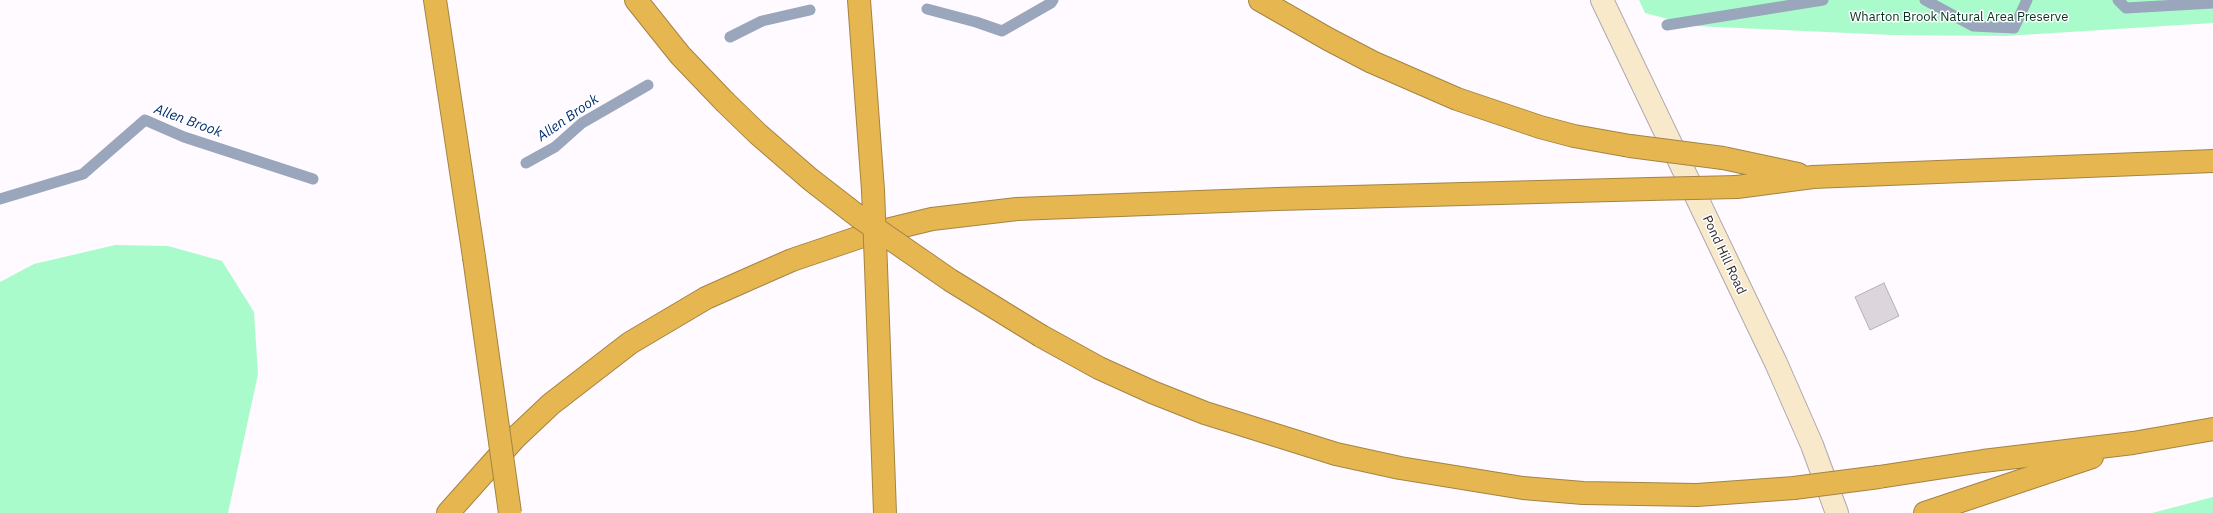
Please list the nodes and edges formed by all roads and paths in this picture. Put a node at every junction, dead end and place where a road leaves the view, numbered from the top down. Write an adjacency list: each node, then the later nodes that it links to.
1 (435, 0): 11 (highway, bridge)
2 (636, 0): 9 (highway, bridge)
3 (859, 0): 12 (highway, bridge)
4 (1260, 0): 7 (highway, bridge)
5 (1602, 0): 13 (main road, Pond Hill Road)
6 (2213, 162): 7 (highway)
7 (1813, 177): 10 (highway, bridge)
8 (2213, 429): 9 (highway)
9 (2133, 443): 14 (highway)
10 (448, 513)
11 (510, 513)
12 (885, 513)
13 (1837, 513)
14 (1925, 513)

